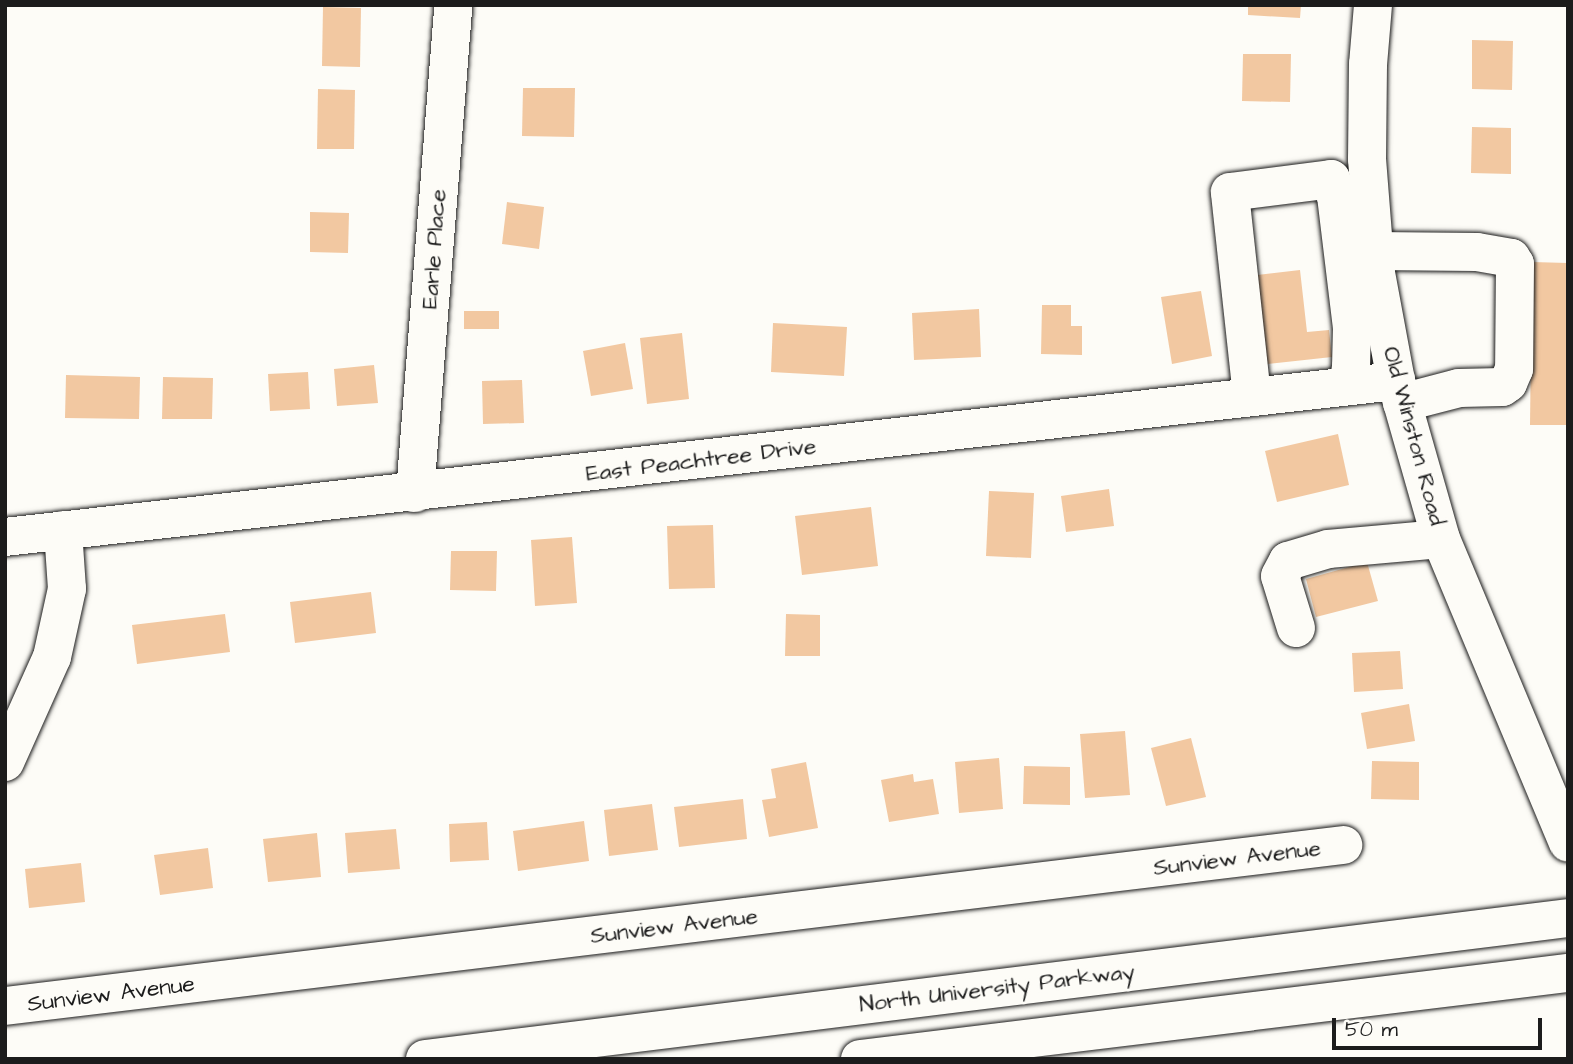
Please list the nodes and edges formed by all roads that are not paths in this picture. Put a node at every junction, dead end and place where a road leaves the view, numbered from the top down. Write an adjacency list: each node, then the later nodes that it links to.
1 (453, 5): 8 (street, Earle Place)
2 (1373, 5): 3 (street, Old Winston Road)
3 (1353, 194): 4 (street, Old Winston Road); 5 (street); 6 (street)
4 (1374, 251): 7 (street, Old Winston Road); 7 (street, East Peachtree Drive)
5 (1350, 377): 6 (street, East Peachtree Drive); 7 (street, East Peachtree Drive)
6 (1252, 388): 8 (street, East Peachtree Drive)
7 (1399, 392): 11 (street, Old Winston Road)
8 (415, 493): 9 (street, East Peachtree Drive)
9 (63, 530): 10 (street, East Peachtree Drive); 13 (street)
10 (5, 537)
11 (1441, 539): 12 (street); 14 (street, Old Winston Road)
12 (1296, 628)
13 (5, 762)
14 (1568, 843)
15 (1343, 845): 18 (street, Sunview Avenue)
16 (1568, 918): 19 (street, North University Parkway)
17 (1568, 973): 20 (street)
18 (5, 1006)
19 (425, 1059)
20 (860, 1059)

